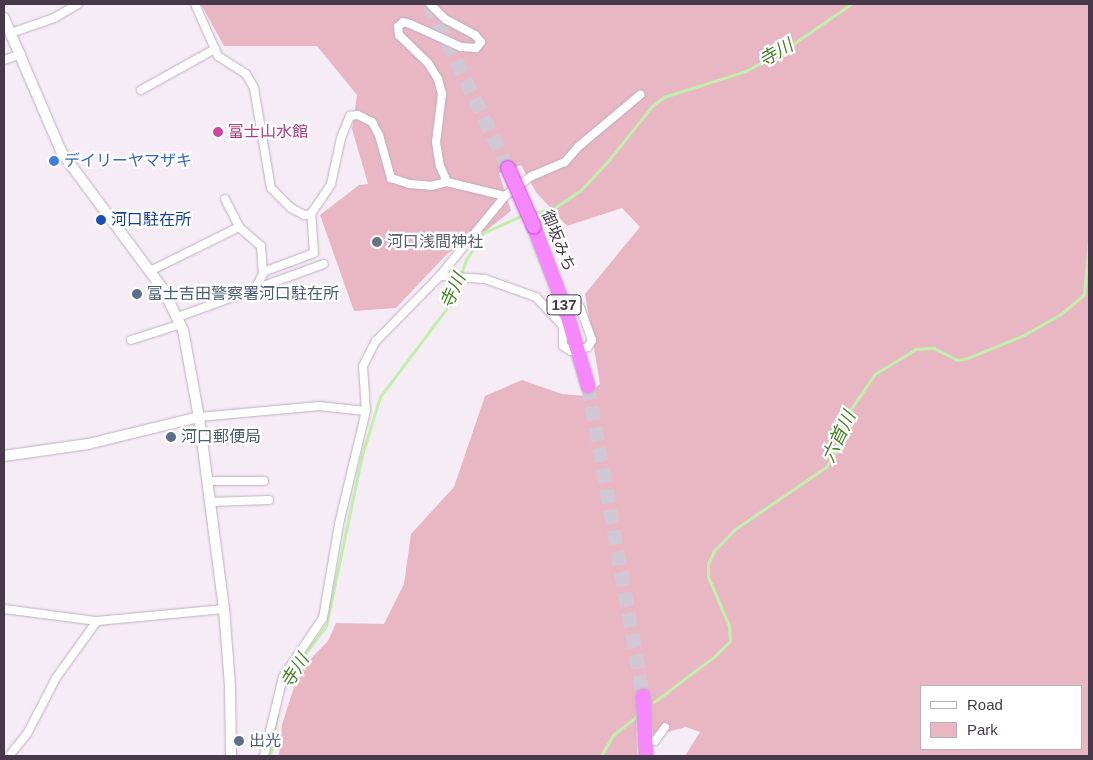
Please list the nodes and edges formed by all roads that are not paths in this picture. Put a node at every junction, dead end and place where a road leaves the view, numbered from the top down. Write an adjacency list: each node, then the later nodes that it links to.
1 (78, 4): 5 (street)
2 (195, 4): 6 (street)
3 (430, 4): 12 (street)
4 (4, 18): 5 (street)
5 (11, 33): 7 (street)
6 (215, 49): 9 (street); 15 (street)
7 (22, 54): 8 (street); 18 (street)
8 (4, 60)
9 (141, 90)
10 (640, 95): 13 (street)
11 (508, 168): 25 (highway, 御坂みち / 137, bridge)
12 (447, 182): 13 (street); 15 (street)
13 (505, 196): 20 (street)
14 (226, 199): 16 (street)
15 (310, 214): 19 (street)
16 (239, 227): 18 (street); 19 (street)
17 (324, 264): 21 (street)
18 (150, 271): 23 (street)
19 (264, 272): 21 (street)
20 (440, 276): 25 (street); 27 (street)
21 (255, 289): 23 (street)
22 (580, 307): 25 (street)
23 (179, 321): 24 (street); 28 (street)
24 (131, 340)
25 (579, 351): 26 (highway, 御坂みち / 137)
26 (588, 386)
27 (366, 411): 28 (street); 44 (street)
28 (199, 417): 30 (street); 31 (street)
29 (255, 437): 30 (street)
30 (202, 440): 32 (street)
31 (4, 456)
32 (207, 481): 33 (street); 35 (street)
33 (264, 481)
34 (269, 500): 35 (street)
35 (210, 502): 37 (street)
36 (4, 609): 38 (street)
37 (224, 609): 38 (street); 43 (street)
38 (97, 621): 42 (street)
39 (643, 696): 45 (highway)
40 (665, 727): 41 (street)
41 (655, 741)
42 (9, 756)
43 (231, 756)
44 (264, 756)
45 (646, 756)

